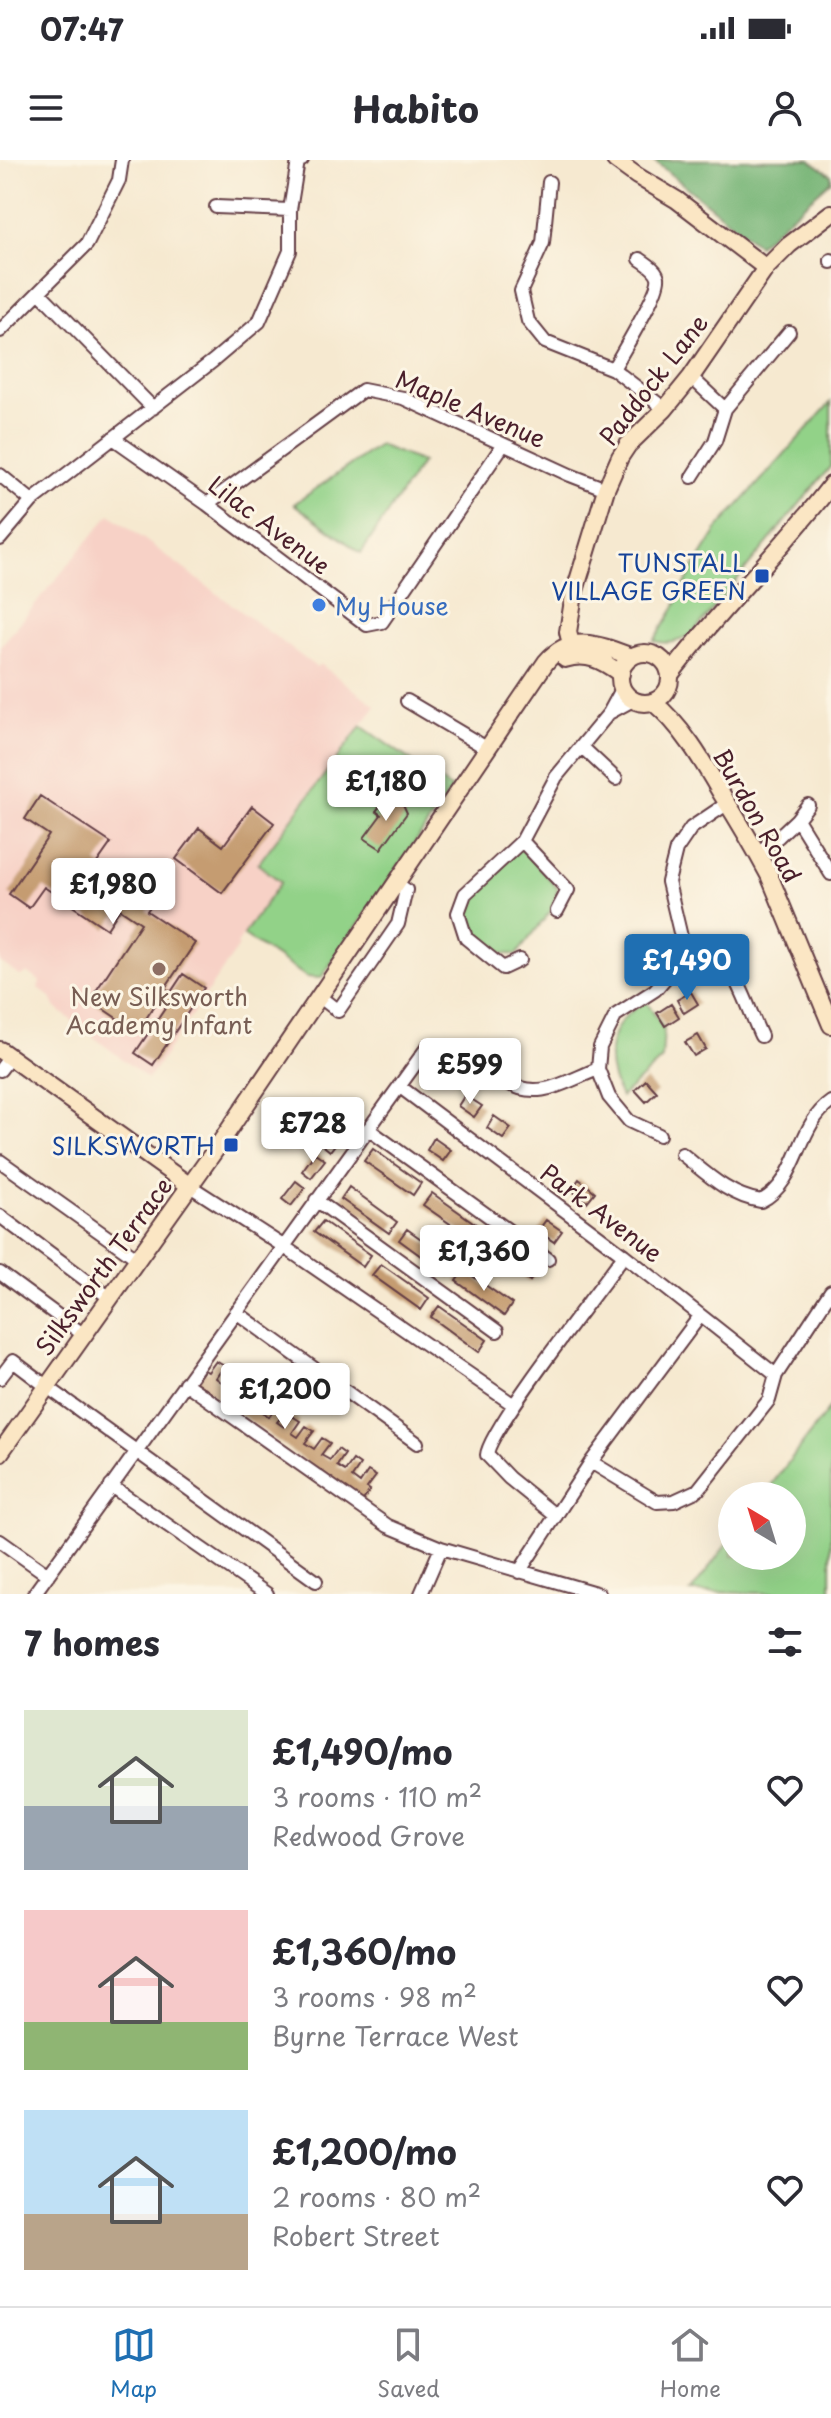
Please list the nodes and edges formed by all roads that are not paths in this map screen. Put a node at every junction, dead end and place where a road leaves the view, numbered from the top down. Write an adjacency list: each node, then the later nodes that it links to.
1 (122, 160): 10 (street)
2 (302, 160): 6 (street)
3 (615, 160): 9 (street)
4 (549, 182): 13 (street)
5 (216, 207): 6 (street)
6 (290, 210): 15 (street)
7 (831, 213): 9 (street, Paddock Lane)
8 (640, 259): 13 (street)
9 (766, 268): 14 (street, Paddock Lane)
10 (39, 292): 11 (street); 15 (street)
11 (0, 331)
12 (789, 332): 17 (street)
13 (613, 369): 16 (street)
14 (691, 377): 16 (street, Paddock Lane); 17 (street)
15 (153, 408): 18 (street)
16 (665, 409): 23 (street, Paddock Lane)
17 (725, 409): 21 (street)
18 (113, 438): 24 (street); 25 (street, Lilac Avenue)
19 (503, 445): 23 (street, Maple Avenue); 25 (street, Maple Avenue); 25 (street, Lilac Avenue)
20 (0, 475): 24 (street)
21 (692, 477)
22 (831, 485): 28 (street)
23 (606, 489): 27 (street, Paddock Lane)
24 (32, 501): 26 (street)
25 (207, 504)
26 (0, 539)
27 (572, 650): 29 (street); 32 (street); 37 (street, Silksworth Terrace)
28 (689, 650): 30 (street); 31 (street)
29 (632, 657): 30 (street); 32 (street)
30 (659, 657): 31 (street)
31 (669, 682): 34 (street); 35 (street, Burdon Road)
32 (625, 687): 34 (street); 36 (street)
33 (407, 701): 37 (street)
34 (653, 702): 35 (street, Burdon Road)
35 (674, 721): 39 (street, Burdon Road)
36 (582, 747): 38 (street); 42 (street)
37 (488, 749): 45 (street, Silksworth Terrace)
38 (616, 779)
39 (728, 803): 43 (street, Burdon Road); 47 (street)
40 (808, 805): 41 (street)
41 (797, 819): 43 (street); 44 (street)
42 (522, 841): 46 (street); 48 (street)
43 (758, 853): 50 (street, Burdon Road)
44 (831, 874)
45 (396, 883): 49 (street, Silksworth Terrace); 49 (street)
46 (557, 911)
47 (682, 941): 51 (street); 55 (street)
48 (520, 960)
49 (320, 997): 62 (street, Silksworth Terrace)
50 (829, 1014)
51 (761, 1036)
52 (429, 1045): 56 (street)
53 (3, 1059): 62 (street)
54 (471, 1062): 55 (street)
55 (598, 1069): 59 (street)
56 (399, 1086): 58 (street); 66 (street, Park Avenue)
57 (831, 1102): 60 (street)
58 (368, 1129): 63 (street); 68 (street)
59 (659, 1135)
60 (682, 1154)
61 (0, 1161): 67 (street)
62 (190, 1186): 65 (street); 67 (street, Silksworth Terrace)
63 (316, 1200): 65 (street); 74 (street)
64 (0, 1216): 70 (street)
65 (283, 1246): 72 (street); 80 (street)
66 (624, 1255): 73 (street, Park Avenue); 80 (street)
67 (138, 1259): 70 (street, Silksworth Terrace)
68 (548, 1259)
69 (0, 1273): 75 (street)
70 (110, 1298): 75 (street, Silksworth Terrace)
71 (829, 1299): 76 (street)
72 (236, 1312): 78 (street); 81 (street)
73 (700, 1316): 76 (street, Park Avenue); 84 (street)
74 (497, 1331)
75 (84, 1335): 79 (street, Silksworth Terrace)
76 (776, 1375): 84 (street)
77 (0, 1378): 79 (street)
78 (185, 1383): 82 (street); 88 (street)
79 (49, 1389): 82 (street); 83 (street, Silksworth Terrace)
80 (514, 1405): 86 (street)
81 (417, 1443)
82 (137, 1450): 85 (street); 91 (street)
83 (0, 1452)
84 (591, 1462): 86 (street)
85 (111, 1486): 90 (street); 93 (street)
86 (556, 1516): 89 (street)
87 (0, 1541): 90 (street)
88 (441, 1548): 89 (street); 94 (street)
89 (519, 1572): 95 (street)
90 (48, 1575): 92 (street)
91 (316, 1581)
92 (34, 1594)
93 (267, 1594)
94 (421, 1594)
95 (599, 1594)

